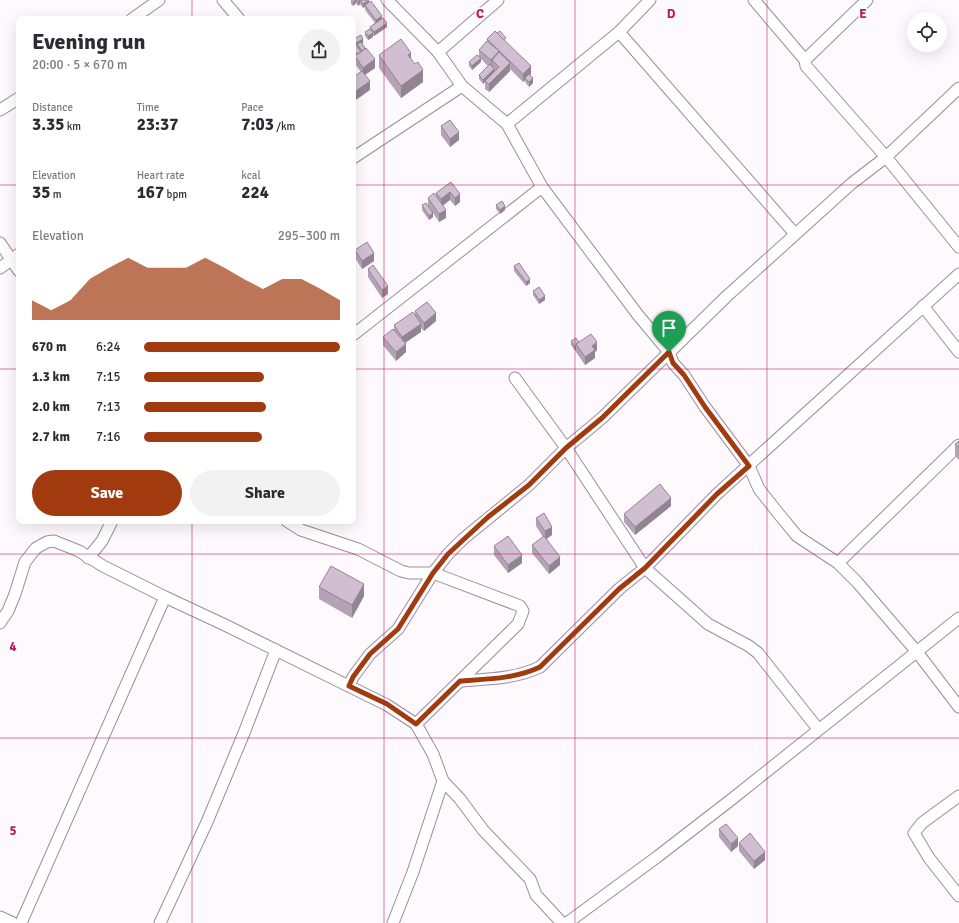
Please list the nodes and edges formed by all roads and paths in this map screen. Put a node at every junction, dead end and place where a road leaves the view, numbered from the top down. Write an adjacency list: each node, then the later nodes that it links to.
1 (159, 0): 8 (street)
2 (223, 0): 9 (street)
3 (387, 0): 11 (street)
4 (498, 0): 11 (street)
5 (650, 0): 10 (street)
6 (754, 0): 12 (street)
7 (867, 0): 12 (street)
8 (136, 16)
9 (236, 16)
10 (619, 32): 17 (street); 21 (street)
11 (438, 52): 13 (street)
12 (805, 60): 19 (street)
13 (462, 86): 17 (street); 18 (street)
14 (959, 88): 19 (street)
15 (16, 100): 16 (street)
16 (0, 110)
17 (507, 124): 20 (street)
18 (356, 156)
19 (886, 157): 21 (street); 23 (street)
20 (542, 187): 28 (street); 29 (street)
21 (796, 234): 29 (street)
22 (0, 243): 24 (street)
23 (959, 247)
24 (15, 257): 25 (street)
25 (0, 268)
26 (959, 274): 27 (street)
27 (923, 306): 30 (street); 34 (street)
28 (356, 333)
29 (669, 352): 33 (street); 34 (street)
30 (959, 352)
31 (515, 378): 33 (street)
32 (959, 445): 38 (street)
33 (566, 448): 39 (street); 40 (street)
34 (749, 466): 38 (street); 39 (street)
35 (110, 524): 37 (street)
36 (292, 524): 40 (street)
37 (88, 558): 41 (street); 43 (street)
38 (838, 563): 45 (street)
39 (645, 568): 46 (street); 50 (street)
40 (433, 573): 46 (street); 47 (street)
41 (165, 597): 44 (street); 56 (street)
42 (959, 618): 45 (street)
43 (0, 623)
44 (276, 650): 47 (street); 57 (street)
45 (917, 652): 48 (street); 50 (street)
46 (460, 681): 49 (street)
47 (349, 686): 49 (street)
48 (959, 707)
49 (416, 724): 51 (street)
50 (818, 729): 60 (street)
51 (443, 781): 58 (street); 59 (street)
52 (959, 796): 53 (street)
53 (959, 896)
54 (0, 917): 55 (street)
55 (13, 923)
56 (21, 923)
57 (160, 923)
58 (393, 923)
59 (562, 923)
60 (567, 923)

